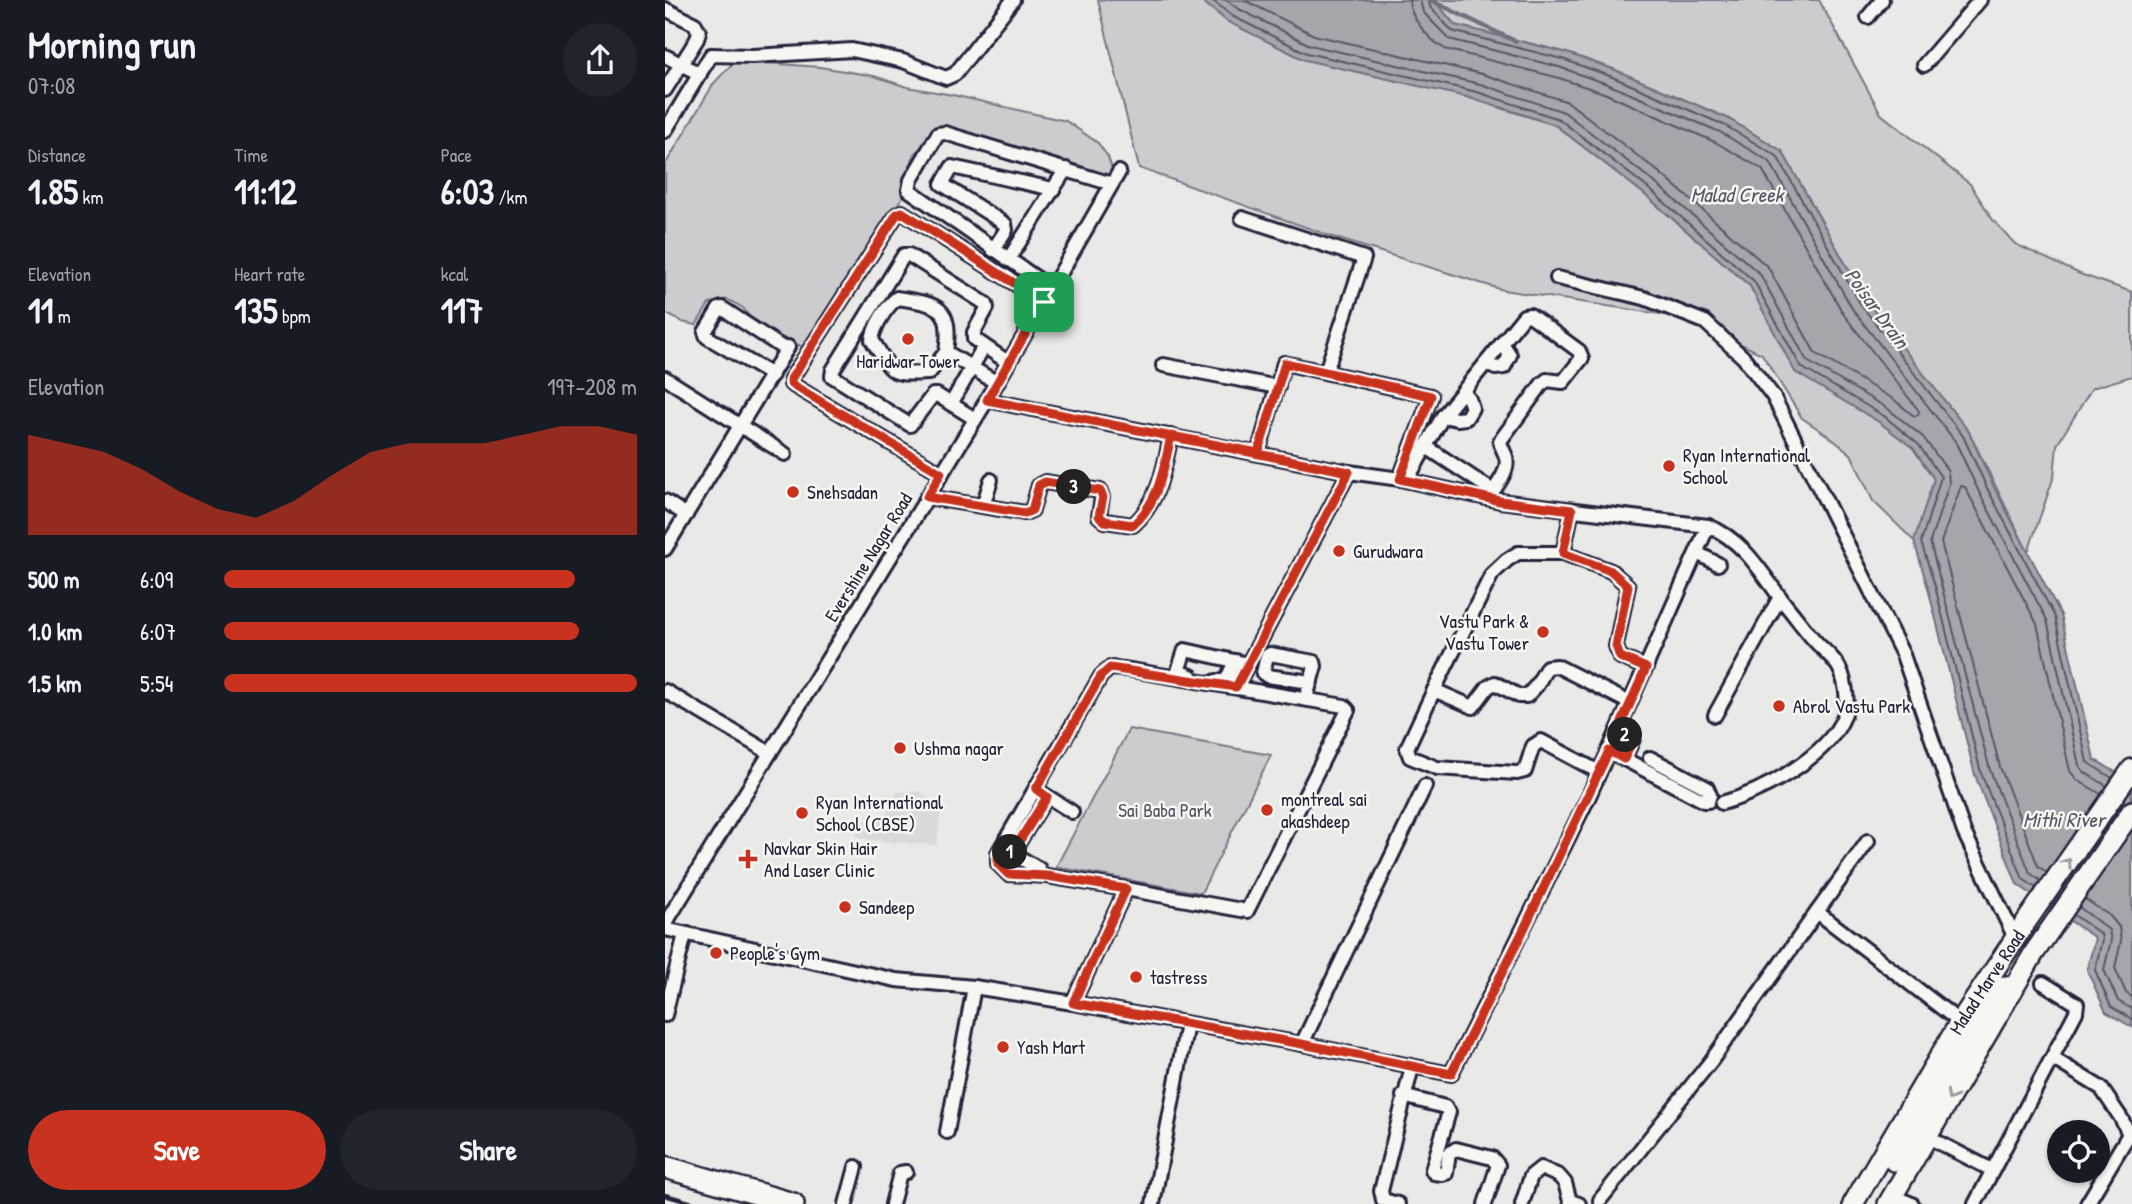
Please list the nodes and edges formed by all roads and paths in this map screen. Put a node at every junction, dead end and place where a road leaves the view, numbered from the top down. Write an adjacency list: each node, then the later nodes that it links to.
1 (1013, 0): 9 (street)
2 (1882, 0): 5 (street)
3 (1980, 0): 8 (street)
4 (665, 9): 7 (street)
5 (1868, 17)
6 (665, 56): 7 (street)
7 (682, 64): 9 (street); 10 (street)
8 (1924, 65)
9 (700, 74): 11 (street)
10 (665, 90)
11 (665, 131)
12 (1066, 169): 14 (street); 15 (street); 17 (street)
13 (1119, 172): 14 (street, Evershine Nagar Road)
14 (1112, 184): 21 (street, Evershine Nagar Road)
15 (1053, 189): 17 (street); 18 (street)
16 (1242, 218): 31 (street)
17 (993, 250): 18 (street)
18 (1008, 260): 21 (street)
19 (1557, 278): 94 (street)
20 (883, 289): 22 (street); 24 (street); 26 (street)
21 (1052, 289): 23 (street, Evershine Nagar Road)
22 (897, 298): 25 (street); 27 (street)
23 (1044, 302): 28 (street, Evershine Nagar Road); 47 (street)
24 (863, 321): 25 (street); 38 (street)
25 (875, 329): 27 (street)
26 (984, 346): 28 (street); 30 (street)
27 (946, 352): 30 (street)
28 (1009, 362): 34 (street, Evershine Nagar Road)
29 (1163, 365): 35 (street)
30 (971, 368): 34 (street); 38 (street)
31 (1326, 371): 35 (street); 48 (street)
32 (772, 374): 32 (street); 41 (street)
33 (665, 378): 41 (street)
34 (997, 383): 37 (street, Evershine Nagar Road)
35 (1278, 387): 44 (street)
36 (1463, 392): 39 (street); 39 (street); 50 (street)
37 (987, 400): 40 (street, Evershine Nagar Road); 42 (street)
38 (951, 404): 40 (street)
39 (1443, 416): 43 (street)
40 (975, 419): 47 (street, Evershine Nagar Road)
41 (741, 426): 45 (street); 55 (street)
42 (1171, 436): 44 (street); 53 (street)
43 (1425, 446): 48 (street); 50 (street)
44 (1258, 453): 46 (street)
45 (785, 454)
46 (1349, 472): 48 (street); 62 (street)
47 (941, 473): 51 (street, Evershine Nagar Road)
48 (1403, 479): 50 (street)
49 (991, 480): 53 (street)
50 (1490, 495): 54 (street)
51 (927, 497): 53 (street); 76 (street, Evershine Nagar Road)
52 (665, 501): 55 (street)
53 (983, 506)
54 (1572, 510): 56 (street); 58 (street)
55 (686, 515): 57 (street)
56 (1708, 526): 59 (street); 61 (street)
57 (665, 549)
58 (1563, 553): 63 (street); 68 (street)
59 (1697, 553): 60 (street); 63 (street)
60 (1718, 564)
61 (1780, 597): 73 (street); 84 (street)
62 (1243, 665): 64 (street); 65 (street); 65 (street); 67 (street)
63 (1646, 668): 72 (street)
64 (1267, 675): 66 (street); 66 (street); 70 (street)
65 (1202, 680): 67 (street); 82 (street)
66 (1311, 682): 71 (street)
67 (1236, 687): 70 (street)
68 (1434, 690): 72 (street); 80 (street)
69 (665, 691): 76 (street)
70 (1267, 692): 71 (street)
71 (1305, 698): 90 (street)
72 (1630, 703): 74 (street)
73 (1715, 715)
74 (1618, 731): 75 (street); 78 (street)
75 (1609, 751): 78 (street); 80 (street)
76 (770, 753): 92 (street, Evershine Nagar Road)
77 (1650, 758): 78 (street)
78 (1624, 759)
79 (2132, 769): 94 (main road, Malad Marve Road, one-way to 79)
80 (1599, 772): 104 (street)
81 (1425, 786): 102 (street)
82 (1036, 789): 83 (street); 88 (street)
83 (1047, 797): 86 (street); 88 (street)
84 (1722, 803)
85 (2132, 811): 95 (main road, Malad Marve Road)
86 (1072, 812)
87 (1868, 841): 91 (street)
88 (1007, 850): 89 (street); 90 (street)
89 (1039, 869)
90 (1126, 889): 98 (street)
91 (1817, 912): 100 (street); 112 (street)
92 (665, 927): 93 (street)
93 (685, 934): 97 (street); 99 (street)
94 (2015, 938): 100 (main road, Malad Marve Road)
95 (2023, 971): 107 (main road, Malad Marve Road, one-way to 107); 123 (main road)
96 (2043, 983): 103 (street)
97 (974, 987): 98 (street); 106 (street)
98 (1073, 1003): 101 (street)
99 (665, 1015)
100 (1960, 1022): 122 (main road, Malad Marve Road)
101 (1187, 1024): 102 (street); 117 (street)
102 (1302, 1044): 104 (street)
103 (2052, 1058): 110 (street); 126 (street)
104 (1412, 1066): 105 (street)
105 (1403, 1096): 118 (street); 119 (street)
106 (947, 1132)
107 (1929, 1137): 110 (street); 113 (main road, Malad Marve Road)
108 (665, 1167): 114 (main road)
109 (856, 1167): 115 (street)
110 (1992, 1170): 125 (street)
111 (906, 1172): 116 (street)
112 (1600, 1200)
113 (1891, 1200): 124 (street)
114 (793, 1204)
115 (846, 1204)
116 (892, 1204)
117 (1153, 1204)
118 (1398, 1204)
119 (1485, 1204)
120 (1522, 1204): 121 (street)
121 (1579, 1204)
122 (1853, 1204)
123 (1868, 1204)
124 (1912, 1204)
125 (1975, 1204)
126 (2087, 1204)

